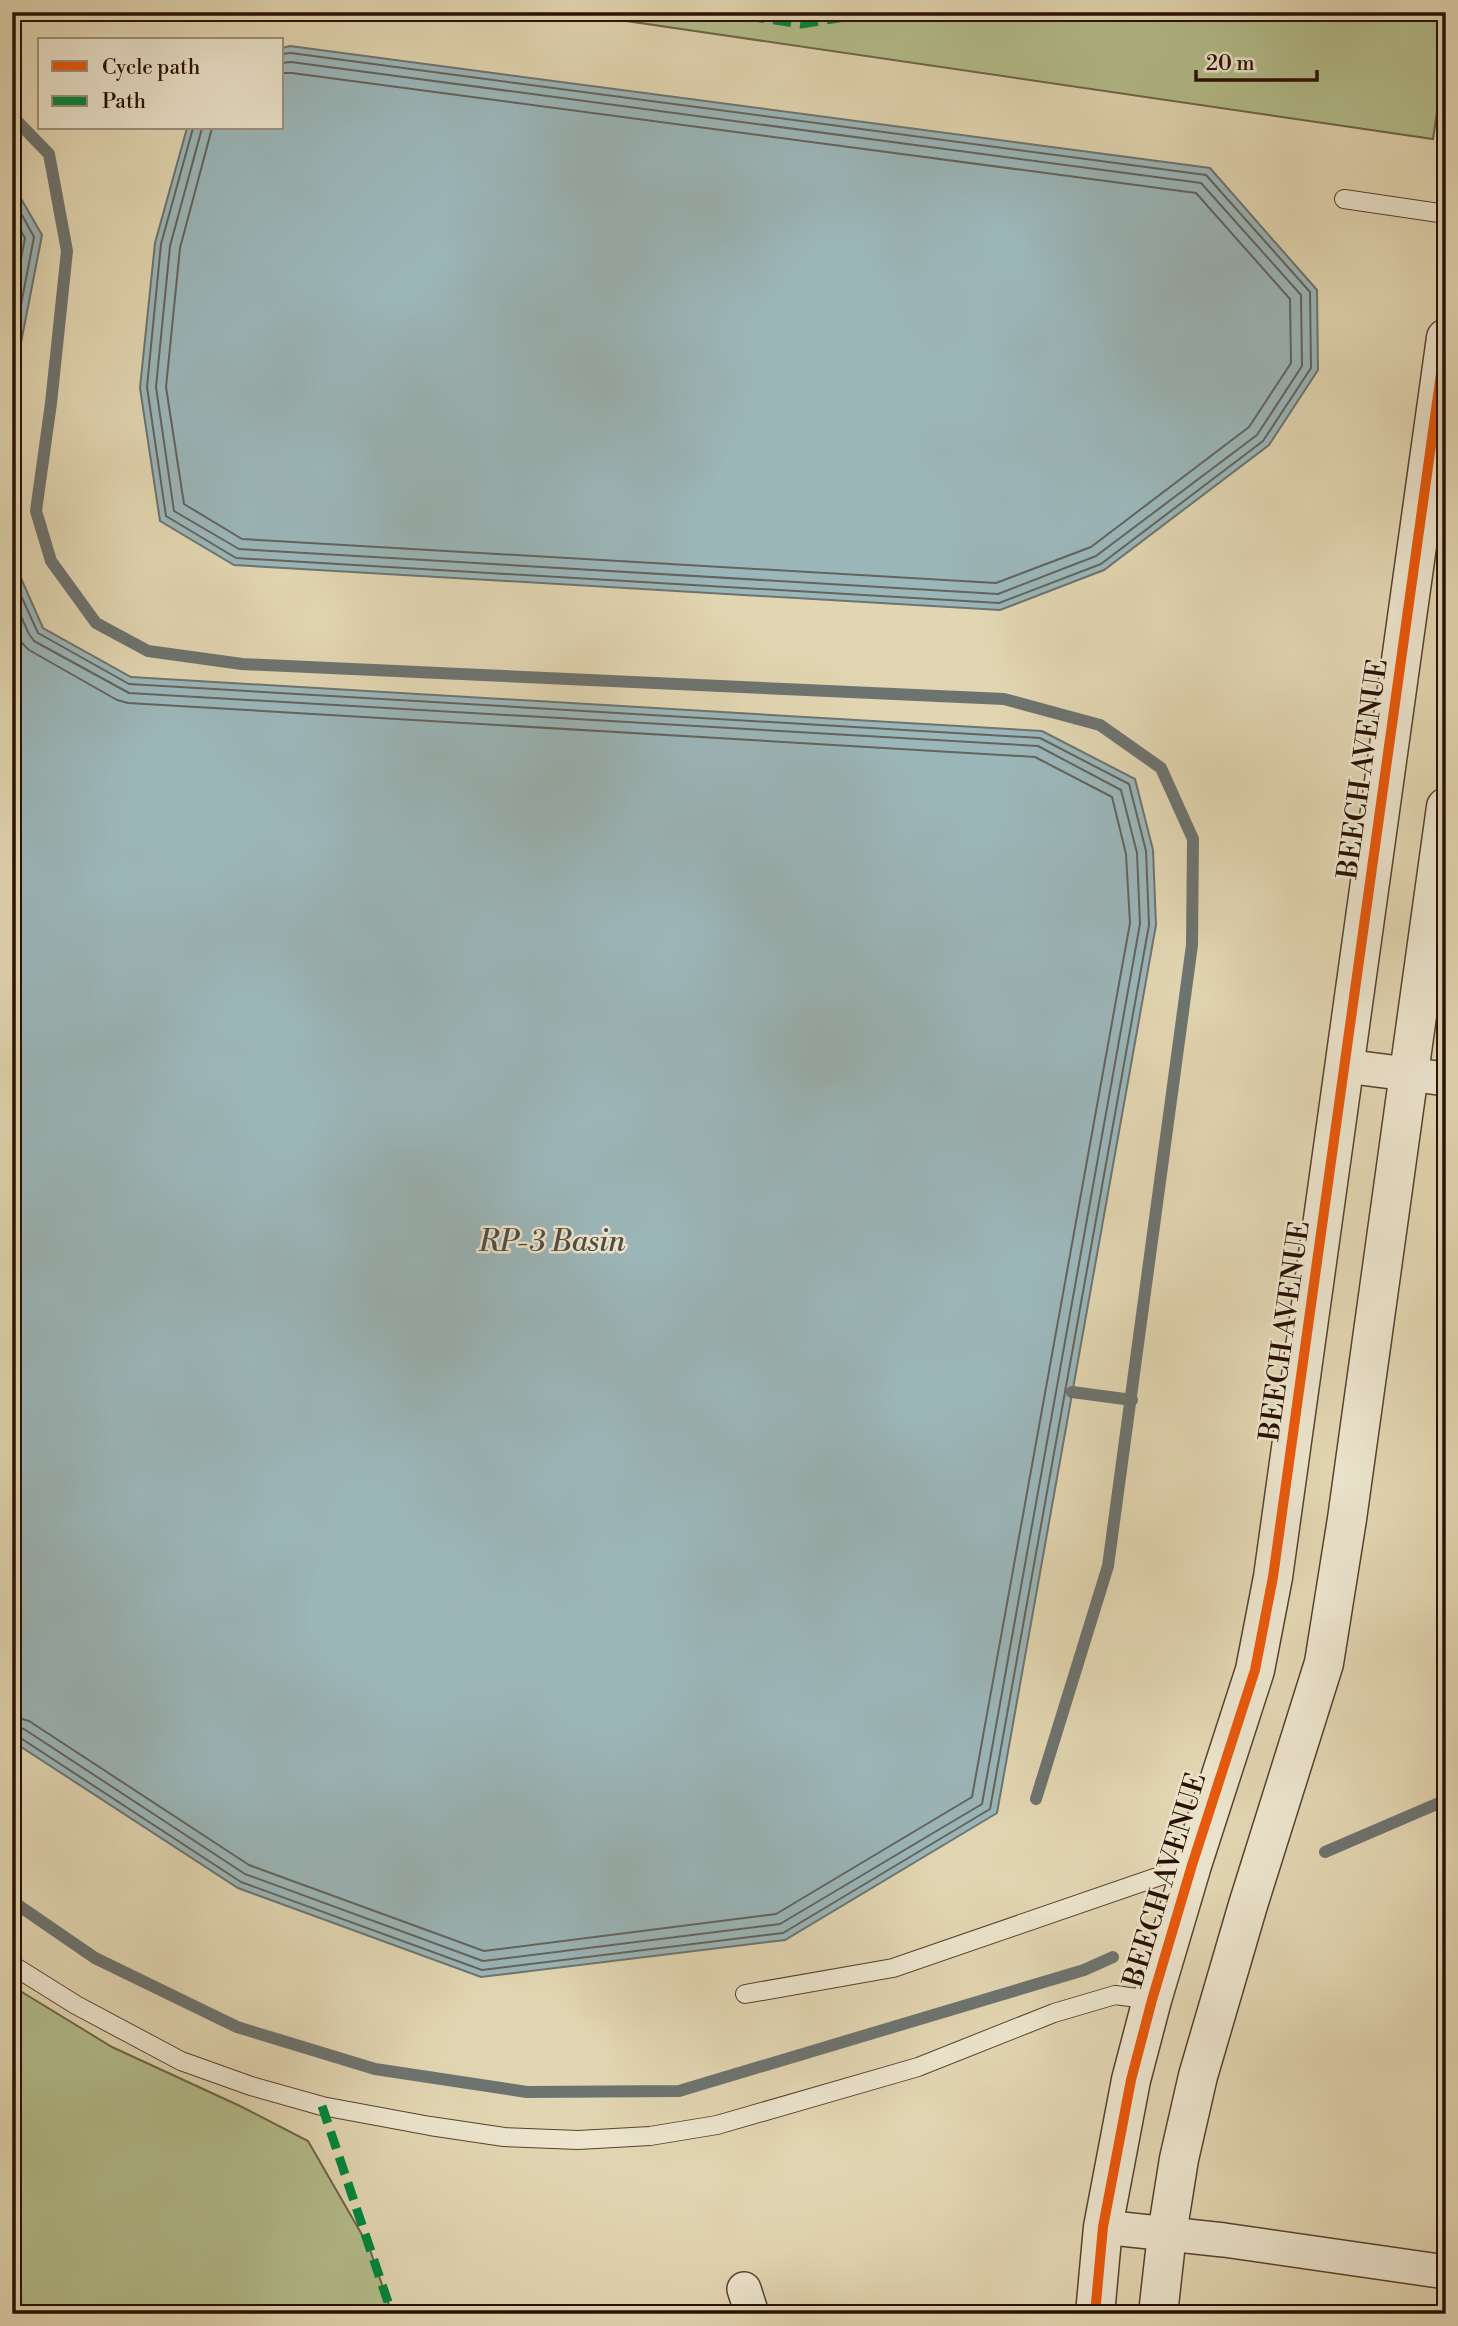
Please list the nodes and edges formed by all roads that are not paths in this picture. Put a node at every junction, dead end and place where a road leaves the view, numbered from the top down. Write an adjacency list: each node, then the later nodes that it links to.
1 (1344, 199): 2 (lane)
2 (1446, 214)
3 (1446, 338): 5 (street, BEECH AVENUE)
4 (1446, 807): 6 (street)
5 (1345, 1066): 6 (street); 8 (street, BEECH AVENUE)
6 (1409, 1074): 7 (street); 13 (street)
7 (1446, 1079)
8 (1192, 1865): 10 (lane); 11 (street, BEECH AVENUE)
9 (12, 1965): 11 (lane)
10 (745, 1994)
11 (1152, 2000): 12 (street, BEECH AVENUE)
12 (1103, 2227): 13 (street); 15 (street, BEECH AVENUE)
13 (1167, 2234): 14 (street); 16 (street)
14 (1446, 2272)
15 (1095, 2314)
16 (1158, 2314)

